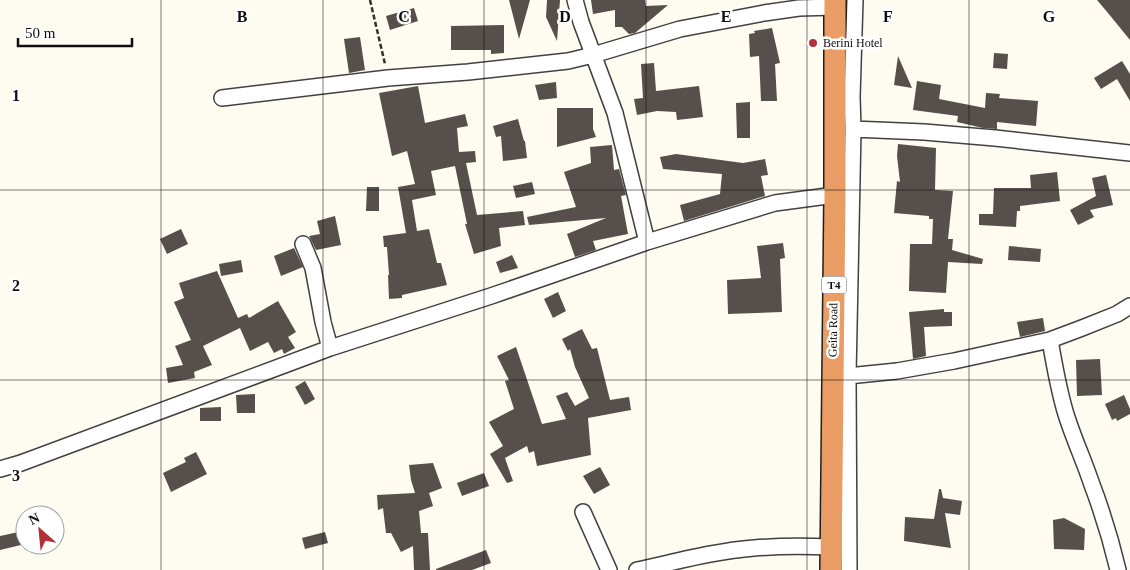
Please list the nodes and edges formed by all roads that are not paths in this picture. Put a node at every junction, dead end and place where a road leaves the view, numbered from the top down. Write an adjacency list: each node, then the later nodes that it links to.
1 (574, 0): 4 (street)
2 (855, 0): 6 (street)
3 (835, 3): 4 (street); 8 (highway, Geita Road / T4)
4 (593, 55): 5 (street); 9 (street)
5 (222, 98)
6 (853, 129): 7 (street); 14 (street)
7 (1130, 153)
8 (835, 196): 9 (street); 17 (highway, Geita Road / T4)
9 (648, 242): 13 (street)
10 (303, 244): 13 (street)
11 (1130, 306): 12 (street)
12 (1050, 340): 14 (street); 22 (street)
13 (330, 348): 15 (street)
14 (848, 376): 21 (street)
15 (0, 470)
16 (583, 512): 18 (street)
17 (830, 547): 19 (street); 20 (highway, Geita Road / T4)
18 (610, 570)
19 (637, 570)
20 (831, 570)
21 (849, 570)
22 (1118, 570)

